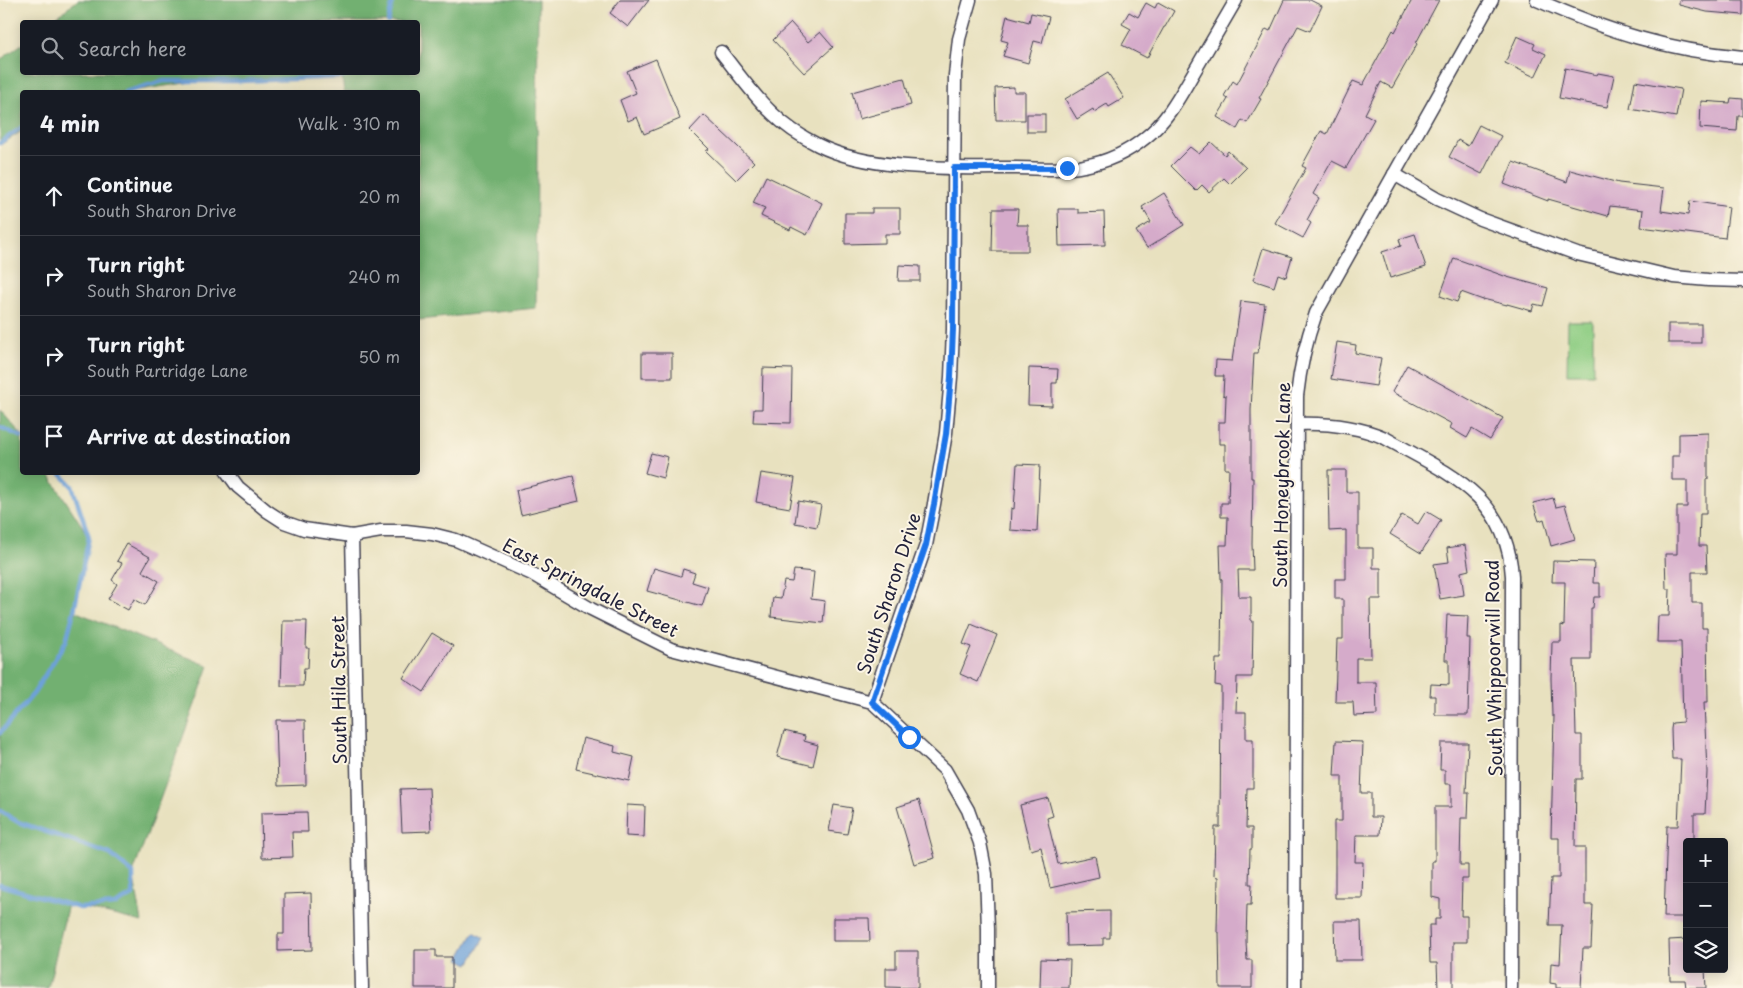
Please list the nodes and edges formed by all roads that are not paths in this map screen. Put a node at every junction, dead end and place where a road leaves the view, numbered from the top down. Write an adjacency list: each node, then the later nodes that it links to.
1 (970, 0): 7 (street, South Sharon Drive)
2 (1236, 0): 7 (street)
3 (1492, 0): 8 (street, South Honeybrook Lane)
4 (1537, 0): 6 (street)
5 (721, 52): 7 (street)
6 (1743, 57)
7 (954, 168): 13 (street, South Sharon Drive)
8 (1394, 174): 9 (street); 10 (street, South Honeybrook Lane)
9 (1743, 281)
10 (1297, 424): 16 (street, South Honeybrook Lane); 17 (street, South Whippoorwill Road)
11 (229, 475): 12 (street)
12 (352, 536): 13 (street, East Springdale Street); 14 (street, South Hila Street)
13 (872, 702): 15 (street, South Sharon Drive)
14 (362, 988)
15 (988, 988)
16 (1294, 988)
17 (1511, 988)

